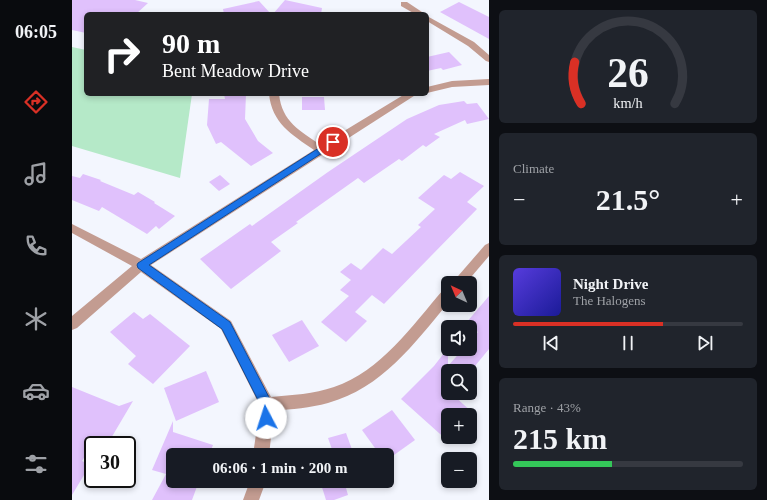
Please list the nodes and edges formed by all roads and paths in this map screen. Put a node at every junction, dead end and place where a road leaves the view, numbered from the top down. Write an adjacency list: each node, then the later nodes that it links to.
1 (404, 4): 2 (street)
2 (418, 12)
3 (429, 19): 4 (street)
4 (489, 59)
5 (489, 82): 6 (street)
6 (429, 90)
7 (274, 96): 9 (street)
8 (409, 96): 9 (street)
9 (320, 150): 12 (street)
10 (72, 228): 12 (street)
11 (489, 248): 13 (street)
12 (141, 265): 15 (street); 16 (street)
13 (464, 276)
14 (441, 302): 16 (street)
15 (72, 324)
16 (267, 405): 17 (street)
17 (262, 448)
18 (255, 488): 19 (street)
19 (251, 500)

